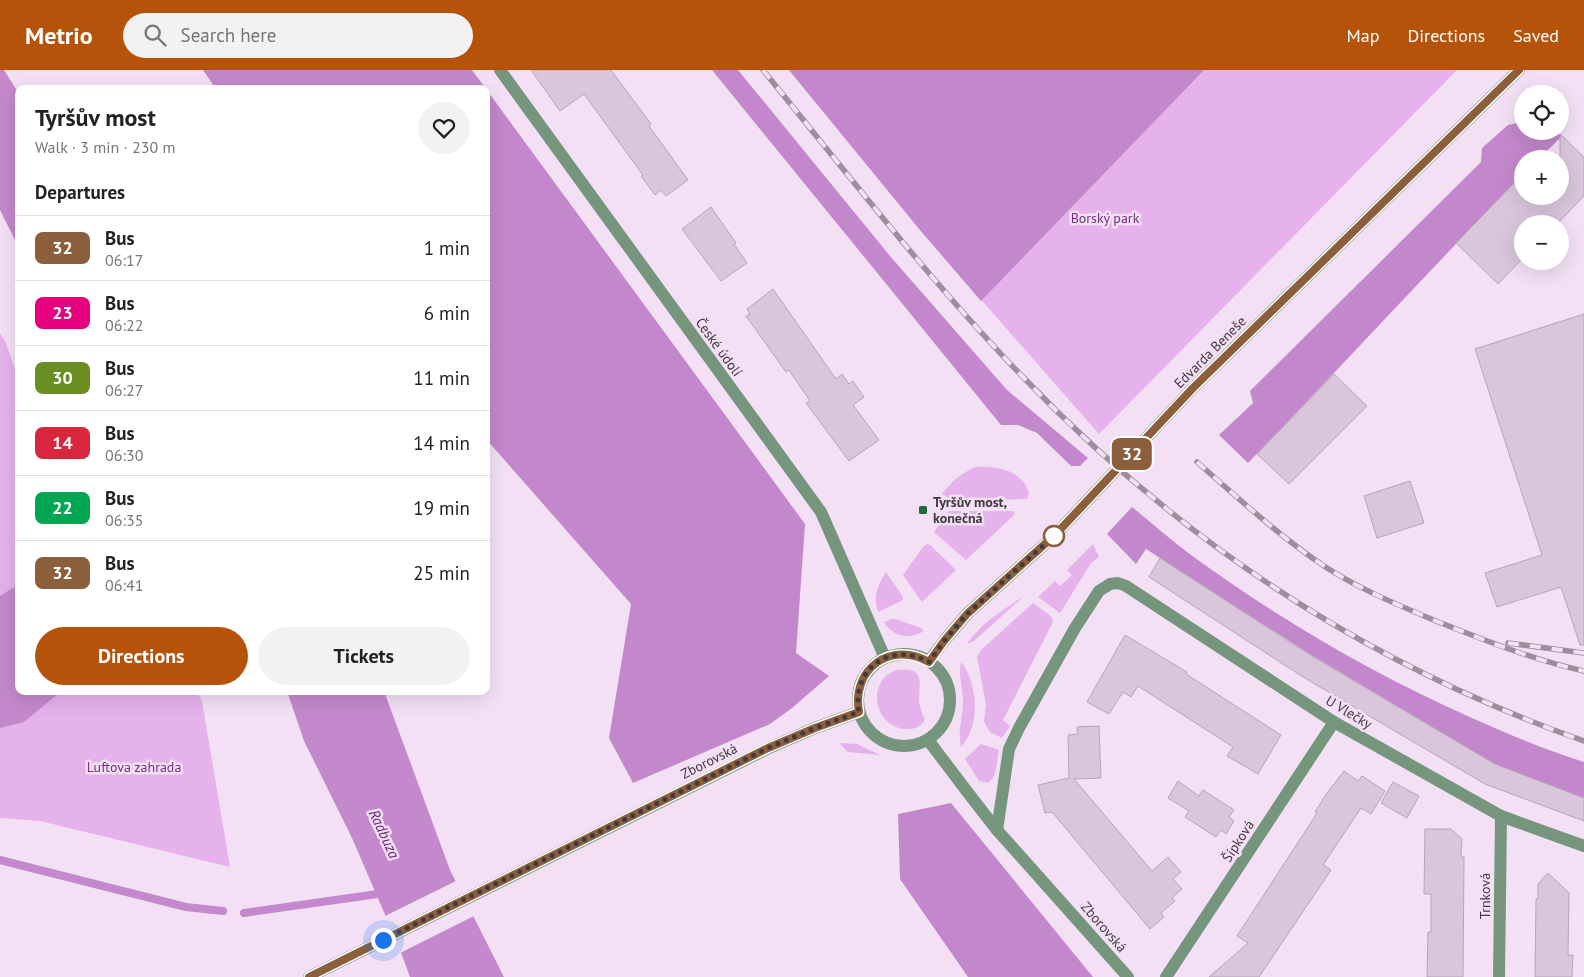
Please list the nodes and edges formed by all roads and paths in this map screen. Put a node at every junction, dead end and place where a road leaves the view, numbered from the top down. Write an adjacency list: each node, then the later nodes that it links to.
1 (500, 70): 3 (street, České údolí)
2 (1519, 70): 4 (street, Edvarda Beneše)
3 (885, 658): 4 (street); 5 (street)
4 (929, 662): 7 (street)
5 (859, 712): 7 (street); 11 (street, Zborovská)
6 (1334, 722): 8 (street, U Vlečky); 9 (street, U Vlečky); 13 (street, Šípková)
7 (928, 740): 9 (street, Zborovská)
8 (1501, 816): 10 (street, U Vlečky); 14 (street, Trnková)
9 (998, 830): 12 (street, Zborovská)
10 (1584, 846)
11 (311, 976)
12 (1128, 977)
13 (1166, 977)
14 (1499, 977)

